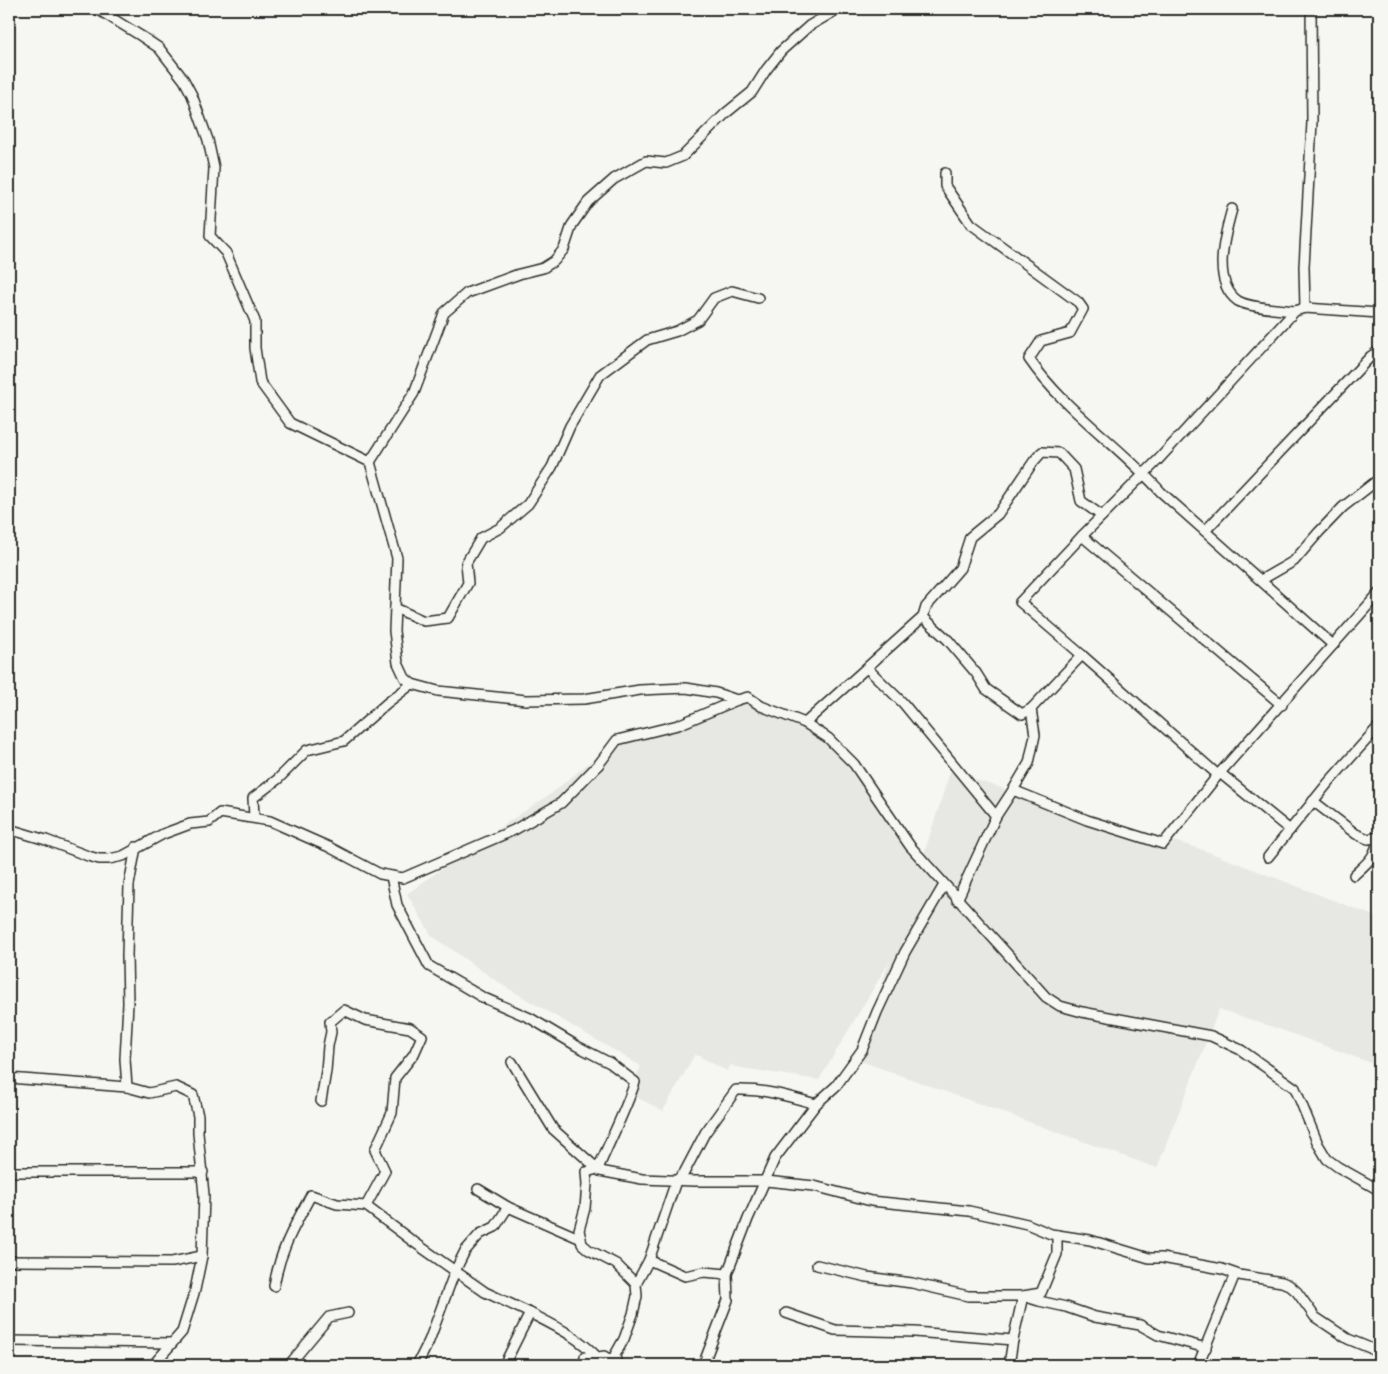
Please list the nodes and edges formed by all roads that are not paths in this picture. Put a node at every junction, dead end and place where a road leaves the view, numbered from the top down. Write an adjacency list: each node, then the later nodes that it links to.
1 (97, 9): 10 (street)
2 (838, 9): 10 (street)
3 (1311, 9): 7 (street)
4 (945, 173): 11 (street)
5 (1232, 209): 7 (street)
6 (758, 298): 18 (street)
7 (1300, 310): 8 (street); 11 (street)
8 (1379, 313)
9 (1379, 351): 14 (street)
10 (370, 462): 18 (street)
11 (1145, 474): 13 (street); 14 (street)
12 (1379, 478): 16 (street)
13 (1102, 516): 15 (street); 19 (street)
14 (1205, 531): 16 (street)
15 (1082, 536): 21 (street); 25 (street)
16 (1261, 580): 20 (street)
17 (1379, 593): 20 (street)
18 (395, 608): 23 (street)
19 (923, 617): 22 (street); 26 (street)
20 (1333, 646): 25 (street)
21 (1082, 655): 26 (street); 29 (street)
22 (866, 668): 27 (street); 32 (street)
23 (412, 684): 24 (street); 33 (street)
24 (737, 700): 27 (street); 40 (street)
25 (1282, 705): 29 (street)
26 (1031, 709): 30 (street)
27 (805, 722): 41 (street)
28 (1379, 726): 31 (street)
29 (1219, 774): 30 (street); 35 (street)
30 (1013, 790): 32 (street)
31 (1313, 801): 35 (street); 36 (street)
32 (996, 816): 42 (street)
33 (254, 818): 37 (street); 40 (street)
34 (9, 829): 37 (street)
35 (1290, 830): 38 (street)
36 (1379, 838): 39 (street)
37 (136, 847): 45 (street)
38 (1268, 857)
39 (1354, 875)
40 (391, 876): 48 (street)
41 (944, 885): 42 (street); 47 (street)
42 (957, 900): 54 (street)
43 (512, 1062): 48 (street)
44 (9, 1078): 45 (street)
45 (127, 1086): 50 (street)
46 (321, 1101): 55 (street)
47 (816, 1104): 51 (street); 52 (street)
48 (598, 1169): 51 (street); 58 (street)
49 (9, 1172): 50 (street)
50 (203, 1172): 59 (street)
51 (676, 1181): 52 (street); 60 (street)
52 (766, 1181): 57 (street); 64 (street)
53 (478, 1189): 56 (street)
54 (1379, 1190)
55 (366, 1206): 63 (street); 67 (street)
56 (508, 1207): 58 (street); 63 (street)
57 (1057, 1236): 65 (street); 68 (street)
58 (581, 1239): 66 (street)
59 (202, 1256): 61 (street); 74 (street)
60 (650, 1260): 64 (street); 66 (street)
61 (9, 1261)
62 (817, 1265): 68 (street)
63 (455, 1271): 70 (street); 81 (street)
64 (727, 1274): 84 (street)
65 (1235, 1274): 75 (street); 76 (street)
66 (636, 1284): 78 (street)
67 (274, 1286)
68 (1023, 1296): 72 (street); 75 (street)
69 (348, 1313): 80 (street)
70 (530, 1313): 77 (street); 82 (street)
71 (786, 1313): 72 (street)
72 (1013, 1340): 85 (street)
73 (9, 1341): 74 (street)
74 (172, 1343): 79 (street)
75 (1206, 1348): 86 (street)
76 (1379, 1354)
77 (598, 1358): 78 (street); 83 (street)
78 (617, 1364)
79 (152, 1365)
80 (289, 1365)
81 (417, 1365)
82 (504, 1365)
83 (584, 1365)
84 (703, 1365)
85 (1009, 1365)
86 (1198, 1365)

